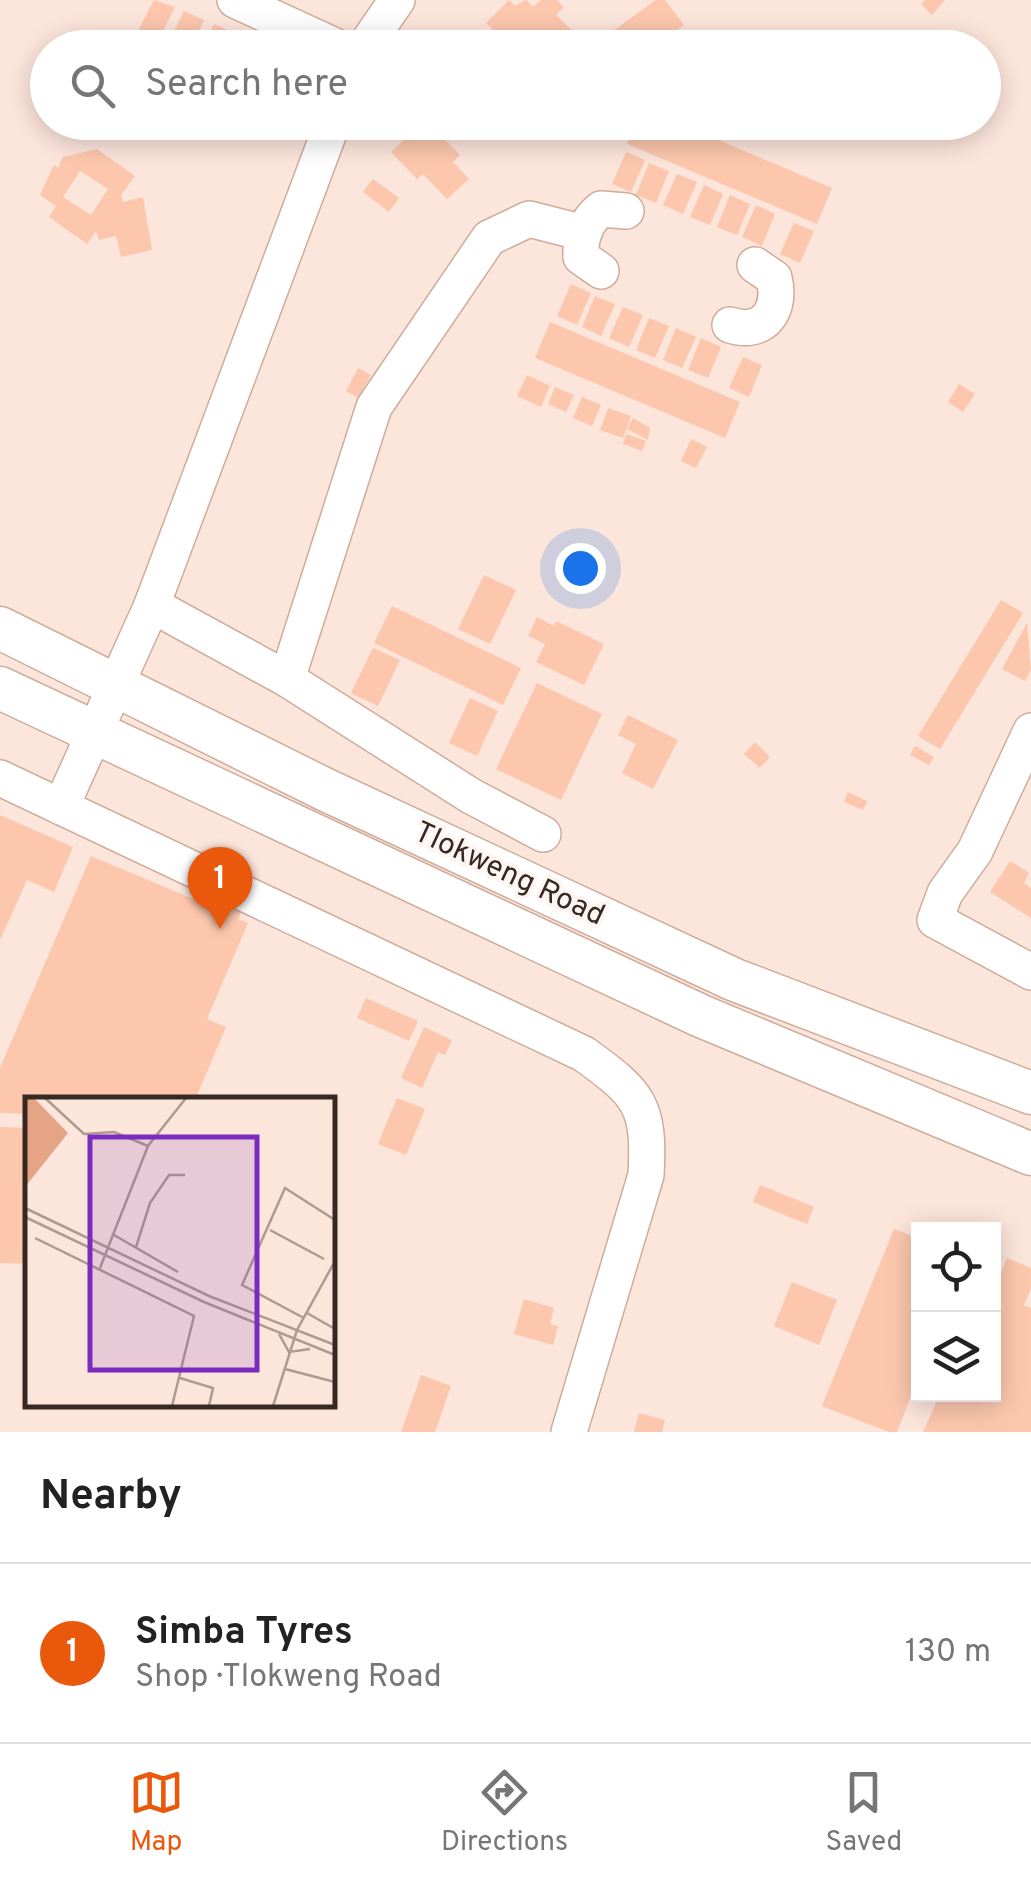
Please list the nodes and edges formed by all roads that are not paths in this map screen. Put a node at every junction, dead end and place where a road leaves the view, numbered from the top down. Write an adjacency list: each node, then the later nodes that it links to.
1 (234, 0): 3 (street)
2 (396, 0): 4 (street)
3 (300, 30)
4 (376, 30)
5 (327, 140): 11 (street)
6 (626, 212): 7 (street)
7 (584, 233): 9 (street); 13 (street)
8 (756, 265): 10 (street)
9 (600, 271)
10 (730, 325)
11 (152, 605): 13 (street); 14 (street)
12 (0, 628): 14 (main road, Tlokweng Road)
13 (287, 679): 20 (street)
14 (113, 686): 17 (street); 22 (main road, Tlokweng Road)
15 (0, 688): 17 (main road, Tlokweng Road)
16 (1031, 731): 21 (street)
17 (96, 737): 19 (street); 23 (main road, Tlokweng Road)
18 (0, 778): 19 (street)
19 (61, 807): 24 (street)
20 (543, 834)
21 (1031, 972)
22 (1031, 1093)
23 (1031, 1154)
24 (569, 1432)

